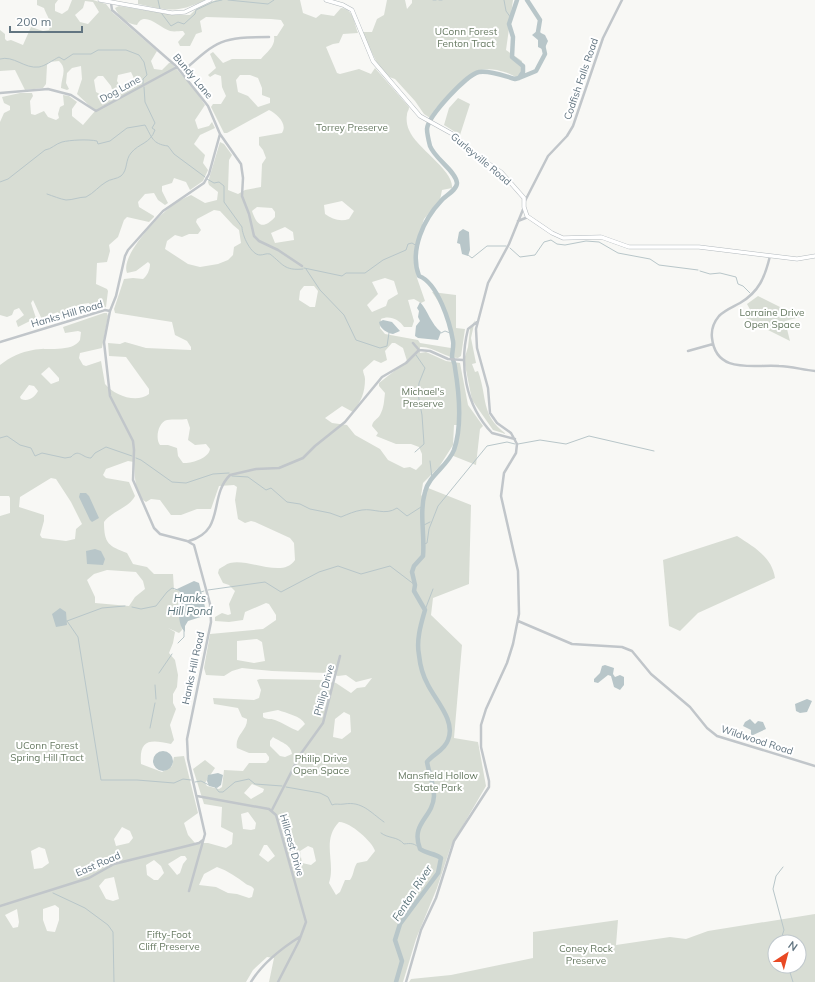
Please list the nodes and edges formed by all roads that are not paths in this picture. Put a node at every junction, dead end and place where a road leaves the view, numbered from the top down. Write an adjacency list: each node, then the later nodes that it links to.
1 (100, 0): 5 (street)
2 (210, 0): 5 (street)
3 (326, 0): 11 (street, Gurleyville Road)
4 (622, 0): 11 (street, Codfish Falls Road)
5 (111, 3): 7 (street, Bundy Lane)
6 (269, 37): 8 (street)
7 (177, 67): 8 (street, Bundy Lane); 9 (street, Dog Lane)
8 (182, 72): 10 (street, Bundy Lane)
9 (0, 93)
10 (220, 134): 17 (street, Bundy Lane); 18 (street)
11 (526, 201): 12 (street)
12 (524, 207): 13 (street); 14 (street)
13 (529, 217): 14 (street); 15 (street)
14 (517, 222): 19 (street)
15 (770, 256): 16 (street); 22 (street)
16 (815, 256)
17 (302, 266)
18 (110, 311): 20 (street, Hanks Hill Road); 29 (street, Hanks Hill Road)
19 (477, 322): 25 (street); 27 (street)
20 (0, 342)
21 (413, 343): 23 (street)
22 (712, 344): 24 (street); 26 (street)
23 (419, 350): 25 (street); 28 (street)
24 (688, 351)
25 (463, 360): 27 (street)
26 (815, 371)
27 (515, 439): 31 (street)
28 (196, 539): 29 (street); 30 (street)
29 (187, 541): 30 (street, Hanks Hill Road)
30 (194, 545): 34 (street, Hanks Hill Road)
31 (518, 621): 33 (street, Wildwood Road); 42 (street)
32 (340, 656): 35 (street, Philip Drive)
33 (815, 766)
34 (197, 796): 35 (street, Hillcrest Drive); 36 (street, Hanks Hill Road)
35 (272, 810): 39 (street, Hillcrest Drive)
36 (203, 840): 37 (street, Hanks Hill Road); 38 (street, East Road)
37 (189, 892)
38 (0, 906)
39 (302, 935): 40 (street); 41 (street, Hillcrest Drive)
40 (251, 982)
41 (278, 982)
42 (406, 982)

